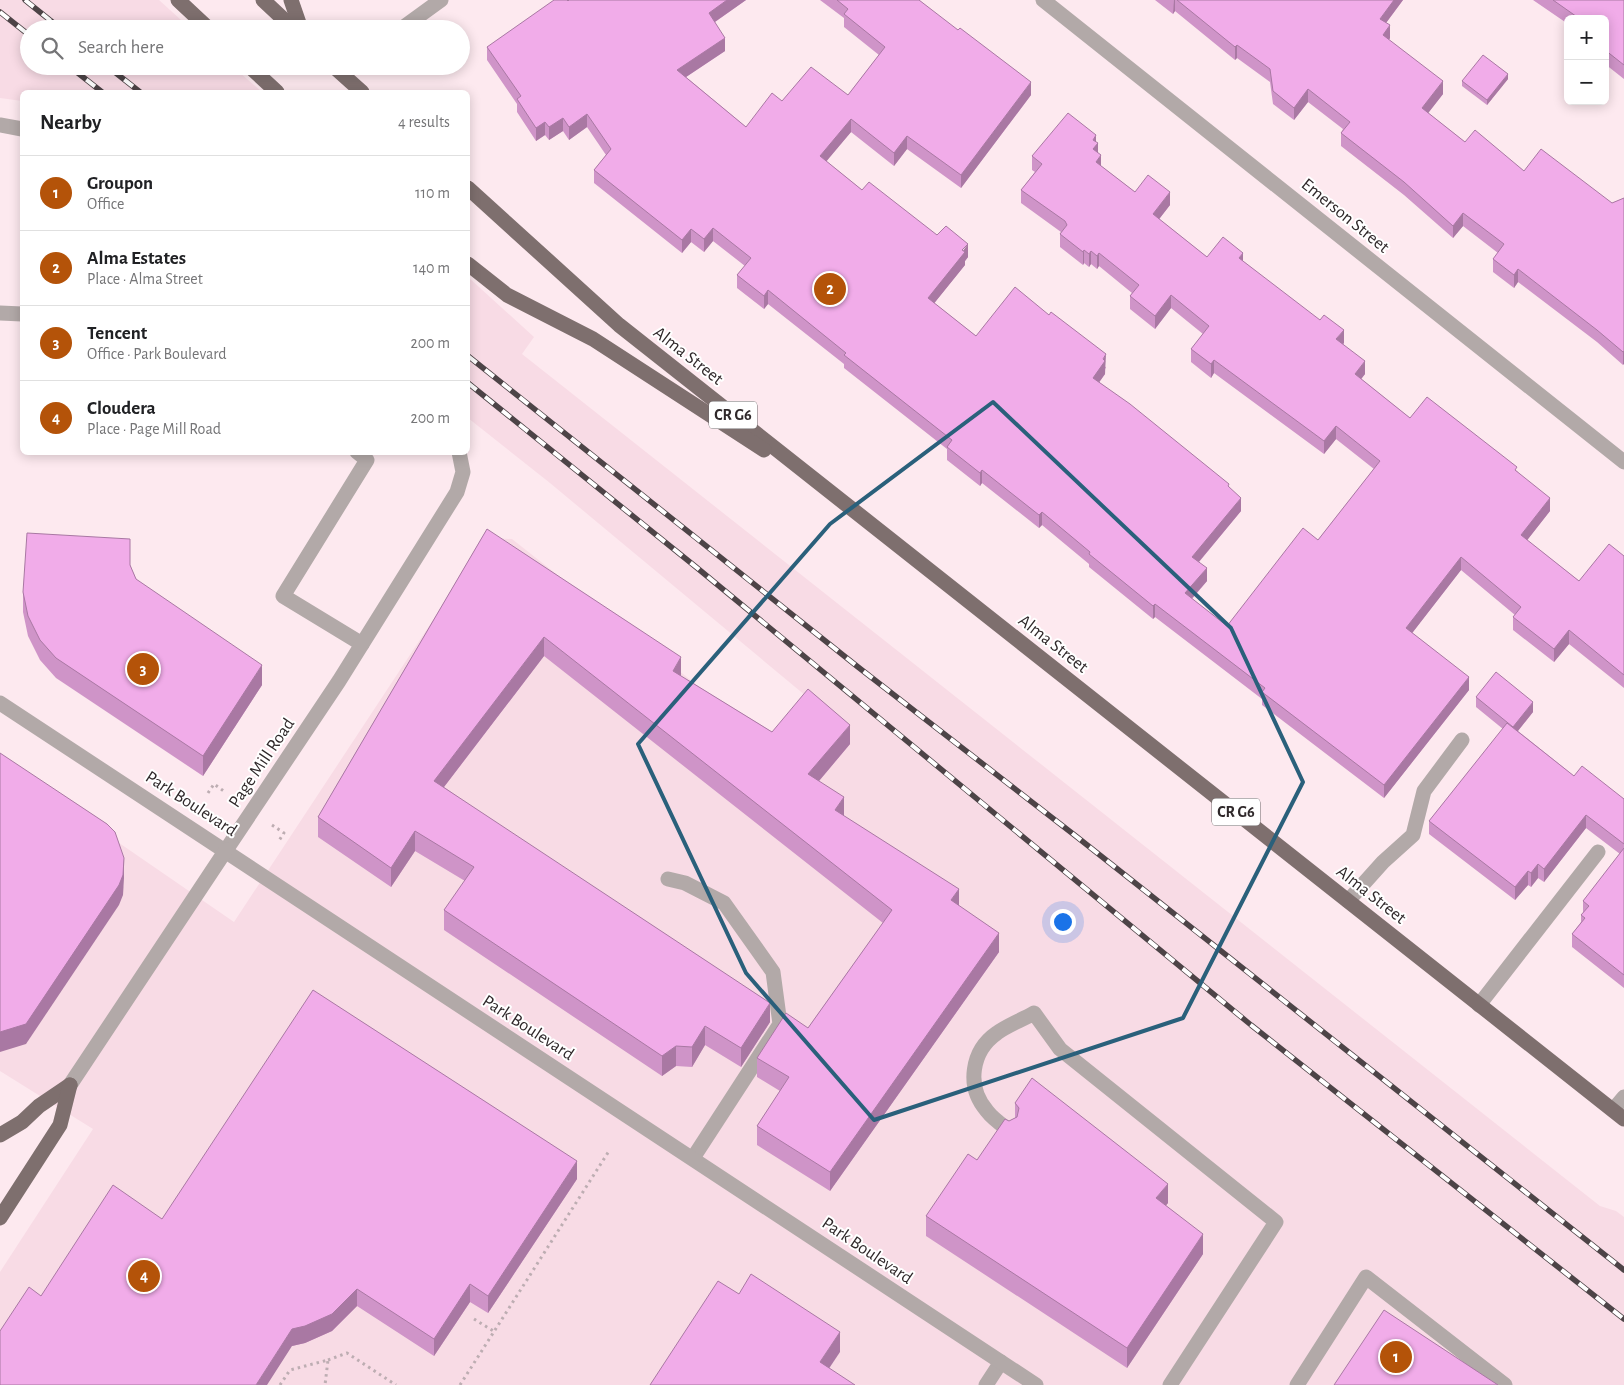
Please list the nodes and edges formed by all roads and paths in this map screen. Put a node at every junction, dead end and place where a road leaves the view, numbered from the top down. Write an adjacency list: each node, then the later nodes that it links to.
1 (178, 0): 6 (main road)
2 (263, 0): 7 (main road)
3 (291, 0): 8 (main road)
4 (441, 0): 9 (street)
5 (1043, 0): 22 (street, Emerson Street)
6 (199, 20)
7 (284, 20)
8 (299, 20)
9 (413, 20)
10 (259, 75): 12 (main road)
11 (347, 75): 13 (main road)
12 (275, 90)
13 (360, 90)
14 (0, 126): 15 (street)
15 (20, 130)
16 (470, 190): 23 (main road, Alma Street / CR G6)
17 (470, 266): 23 (main road)
18 (0, 313): 19 (street)
19 (20, 314)
20 (361, 455): 24 (street)
21 (459, 455): 24 (street, Page Mill Road)
22 (1624, 462)
23 (848, 505): 34 (main road, Alma Street / CR G6)
24 (362, 644): 31 (street, Page Mill Road)
25 (0, 703): 31 (street, Park Boulevard)
26 (1462, 740): 34 (street)
27 (225, 792): 28 (path)
28 (208, 793)
29 (272, 825): 30 (path)
30 (278, 842)
31 (226, 850): 36 (street, Page Mill Road); 42 (street, Park Boulevard)
32 (1598, 852): 35 (street)
33 (668, 879): 42 (street)
34 (1348, 901): 35 (main road, Alma Street / CR G6)
35 (1479, 1005): 38 (main road, Alma Street / CR G6)
36 (70, 1085): 40 (main road); 43 (main road)
37 (1624, 1098): 38 (street)
38 (1618, 1115)
39 (1010, 1131): 54 (street)
40 (0, 1135)
41 (609, 1151): 45 (path)
42 (693, 1158): 47 (street, Park Boulevard)
43 (0, 1218)
44 (474, 1319): 45 (path)
45 (495, 1332): 51 (path)
46 (328, 1360): 48 (path); 49 (path); 50 (path)
47 (1001, 1362): 52 (street); 53 (street, Park Boulevard)
48 (280, 1385)
49 (325, 1385)
50 (396, 1385)
51 (460, 1385)
52 (986, 1385)
53 (1036, 1385)
54 (1170, 1385)
55 (1297, 1385): 56 (street)
56 (1505, 1385)

